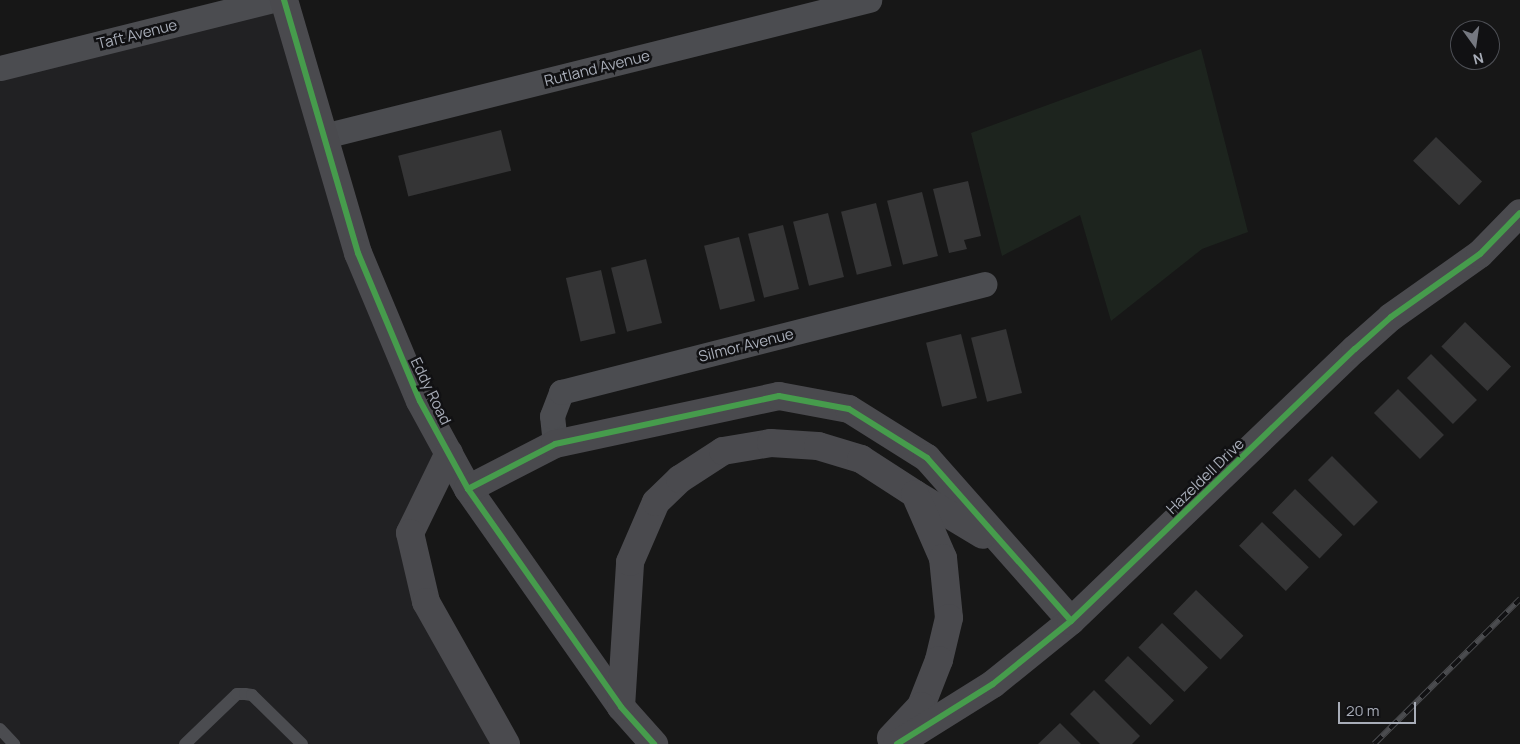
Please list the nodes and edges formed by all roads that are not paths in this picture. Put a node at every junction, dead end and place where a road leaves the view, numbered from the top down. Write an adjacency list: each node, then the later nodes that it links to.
1 (273, 0): 4 (street, Taft Avenue)
2 (284, 0): 5 (street, Eddy Road)
3 (869, 0): 5 (street, Rutland Avenue)
4 (0, 68)
5 (324, 136): 9 (street, Eddy Road)
6 (1520, 214): 13 (street, Hazeldell Drive)
7 (984, 284): 8 (street, Silmor Avenue)
8 (555, 444): 10 (street); 12 (street)
9 (449, 453): 10 (street, Eddy Road); 19 (street)
10 (468, 489): 14 (street, Eddy Road)
11 (915, 494): 12 (street); 14 (street); 21 (street)
12 (1003, 547): 13 (street)
13 (1071, 622): 22 (street, Hazeldell Drive)
14 (621, 707): 20 (street, Eddy Road)
15 (0, 729): 16 (lane)
16 (14, 744)
17 (185, 744): 18 (lane)
18 (302, 744)
19 (506, 744)
20 (654, 744)
21 (886, 744)
22 (897, 744)

